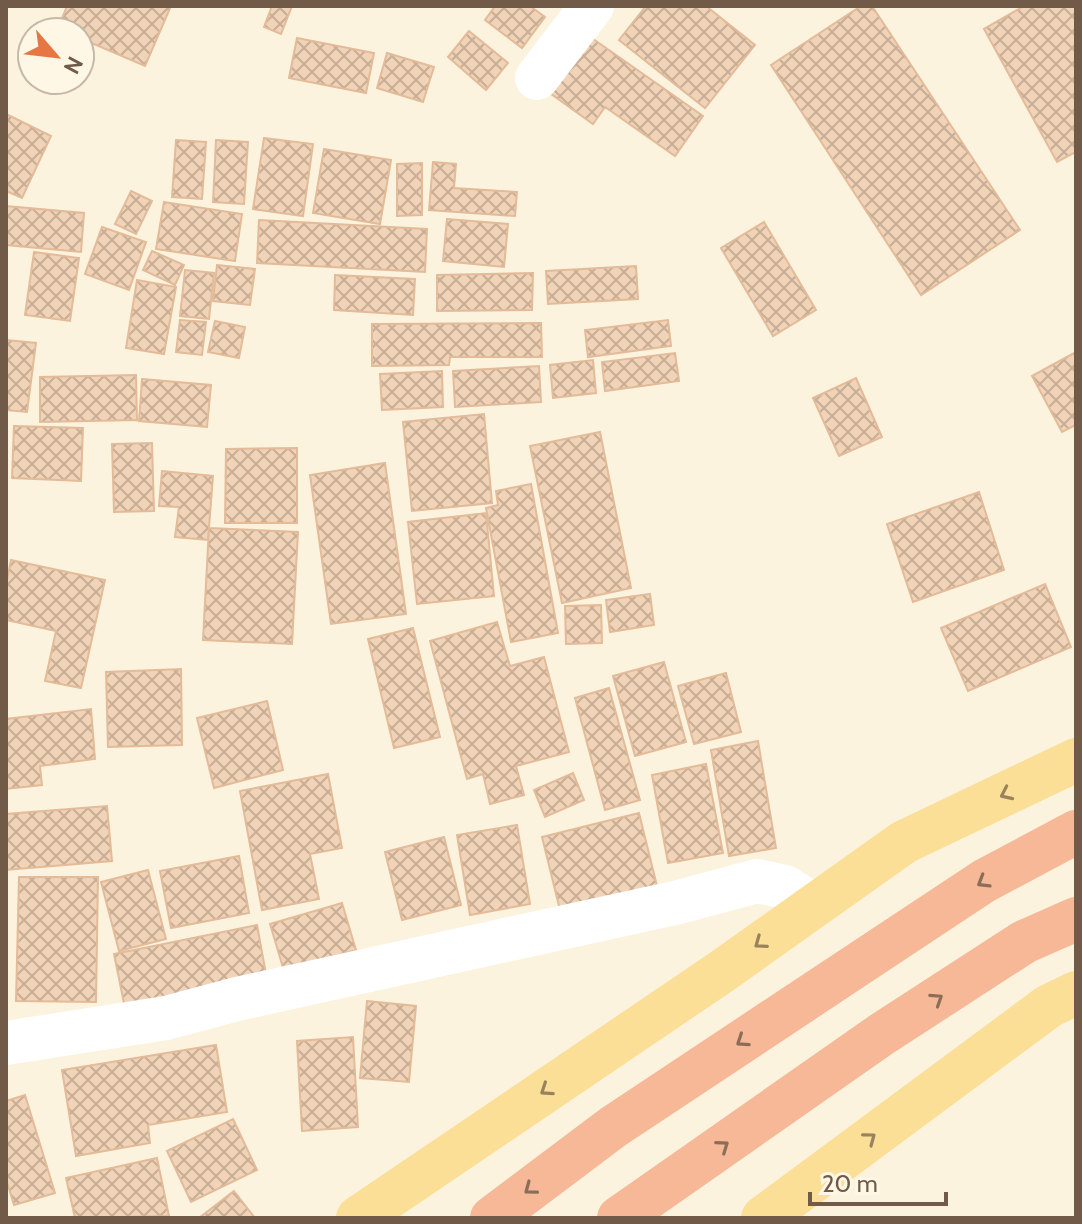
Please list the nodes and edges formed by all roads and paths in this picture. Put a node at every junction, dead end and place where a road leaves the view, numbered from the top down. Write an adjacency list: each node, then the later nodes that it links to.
1 (592, 6): 2 (street)
2 (537, 78)
3 (1076, 760): 5 (main road, one-way to 5)
4 (1076, 832): 10 (highway, one-way to 10)
5 (813, 905): 8 (street); 9 (main road, one-way to 9)
6 (1076, 919): 11 (highway, one-way to 6)
7 (1076, 993): 12 (main road, one-way to 7)
8 (6, 1043)
9 (358, 1218)
10 (492, 1218)
11 (619, 1218)
12 (763, 1218)

